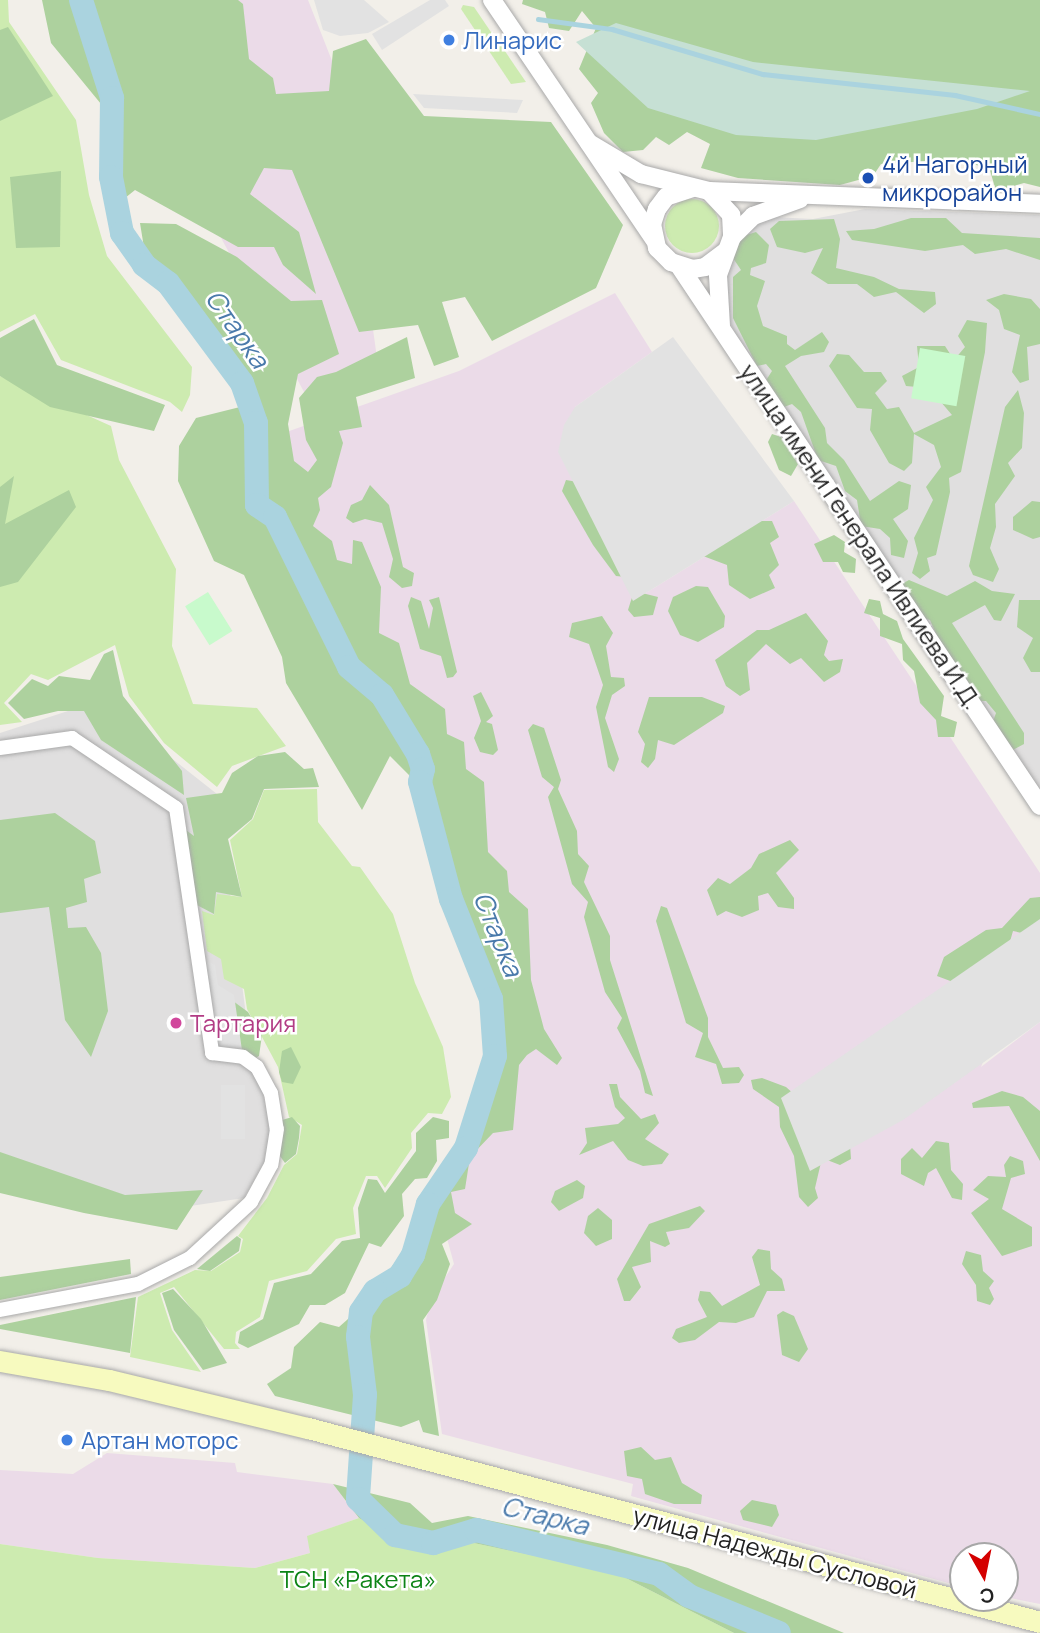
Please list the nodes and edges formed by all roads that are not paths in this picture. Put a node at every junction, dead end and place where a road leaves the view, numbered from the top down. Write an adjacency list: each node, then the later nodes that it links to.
1 (492, 0): 2 (street)
2 (589, 144): 3 (street); 6 (street)
3 (702, 189): 4 (street); 6 (street); 7 (street)
4 (812, 195): 5 (street); 7 (street)
5 (1040, 204)
6 (654, 239): 8 (street)
7 (729, 245): 8 (street); 9 (street)
8 (680, 267): 9 (street, улица имени Генерала Ивлиева И.Д.)
9 (721, 326): 11 (street, улица имени Генерала Ивлиева И.Д.)
10 (0, 748): 12 (street)
11 (1040, 806)
12 (0, 1310)
13 (0, 1361): 14 (main road, улица Надежды Сусловой)
14 (1040, 1622)

